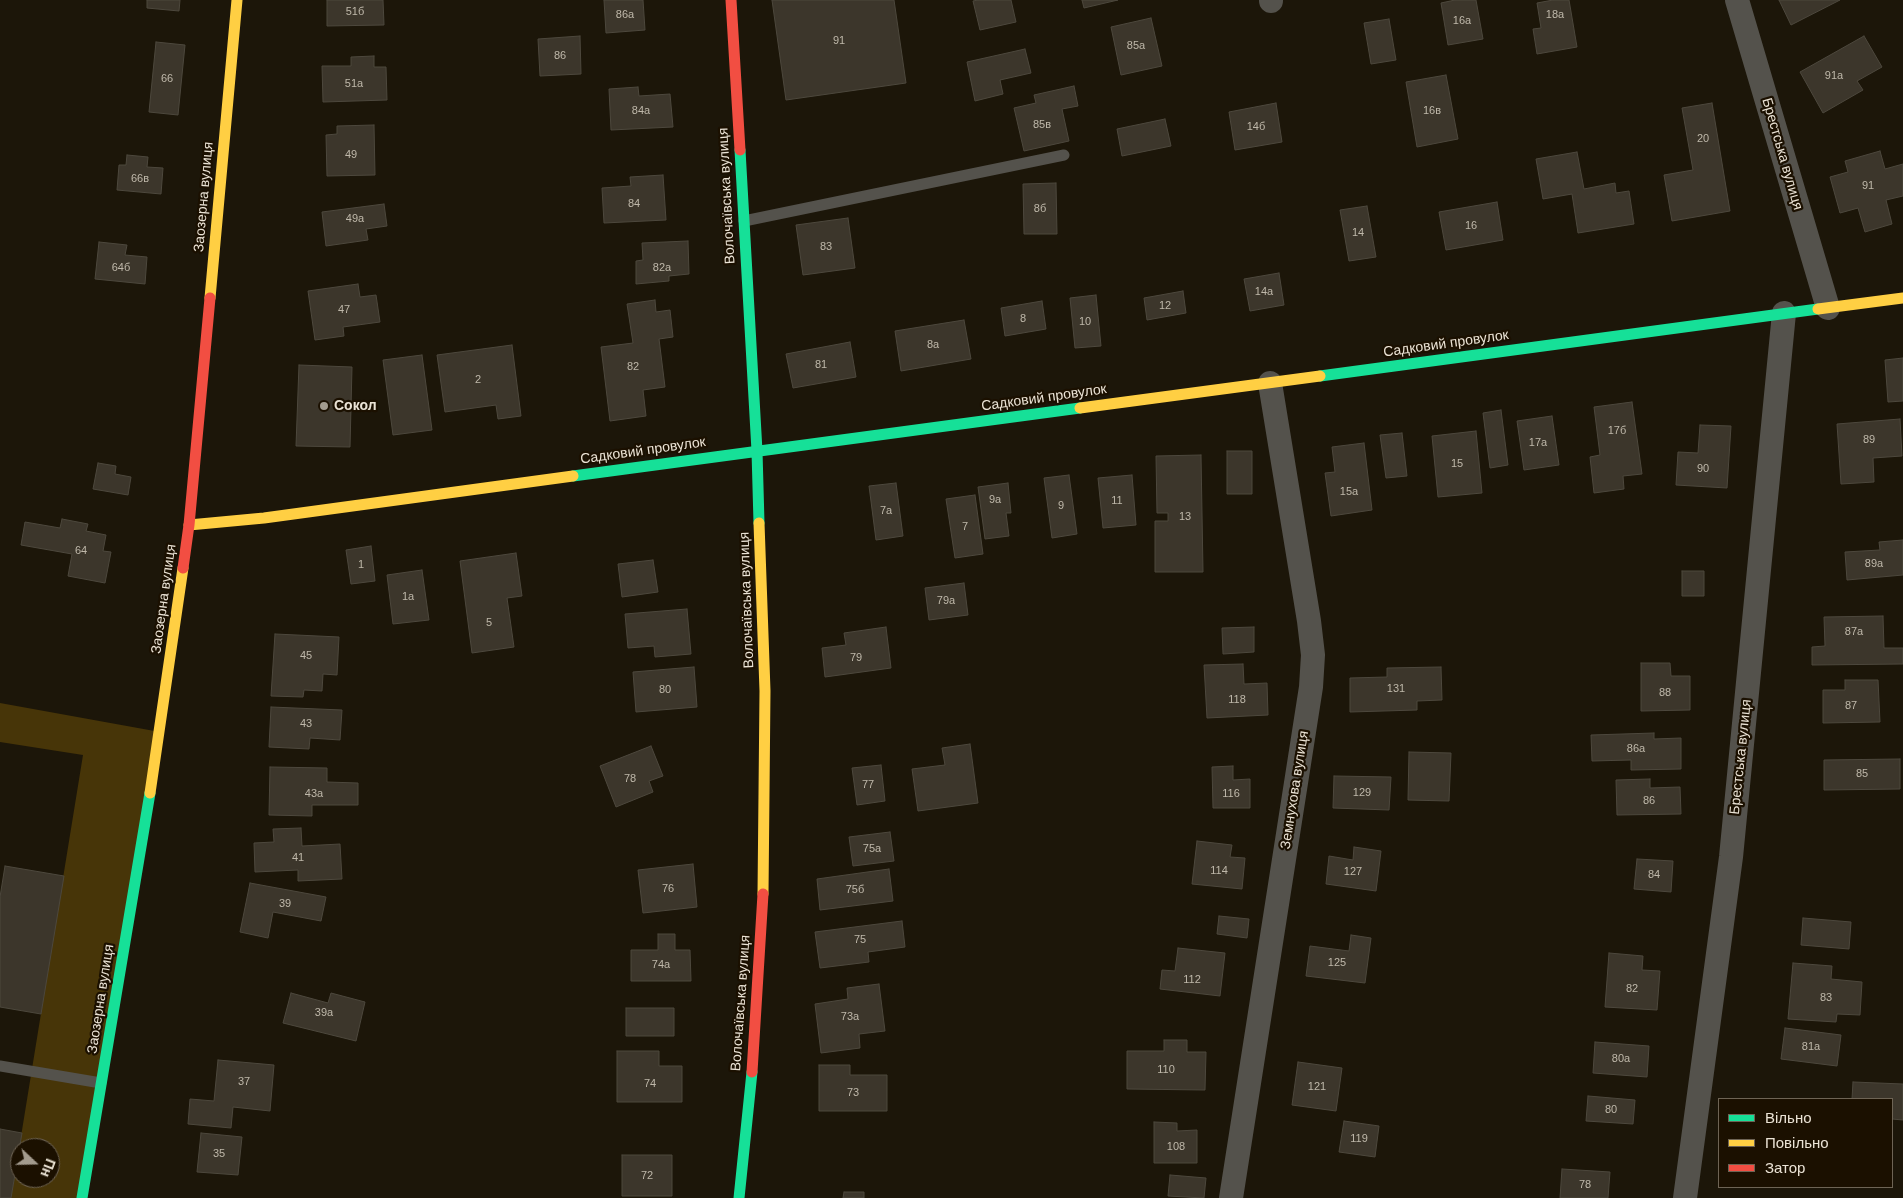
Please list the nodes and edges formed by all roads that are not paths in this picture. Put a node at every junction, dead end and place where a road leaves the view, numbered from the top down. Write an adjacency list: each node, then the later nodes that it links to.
1 (237, 0): 11 (street, Заозерна вулиця)
2 (731, 0): 5 (street, Волочаївська вулиця)
3 (1737, 0): 7 (street, Брестська вулиця)
4 (1064, 155): 5 (lane)
5 (744, 221): 10 (street, Волочаївська вулиця)
6 (1903, 298): 7 (street, Садковий провулок)
7 (1828, 308): 8 (street, Садковий провулок)
8 (1784, 314): 9 (street, Садковий провулок); 17 (street, Брестська вулиця)
9 (1270, 382): 10 (street, Садковий провулок); 16 (street, Земнухова вулиця)
10 (758, 451): 11 (street, Садковий провулок); 15 (street, Волочаївська вулиця)
11 (189, 526): 13 (street, Заозерна вулиця)
12 (0, 1066): 13 (lane)
13 (103, 1083): 14 (street, Заозерна вулиця)
14 (82, 1198)
15 (739, 1198)
16 (1231, 1198)
17 (1684, 1198)

